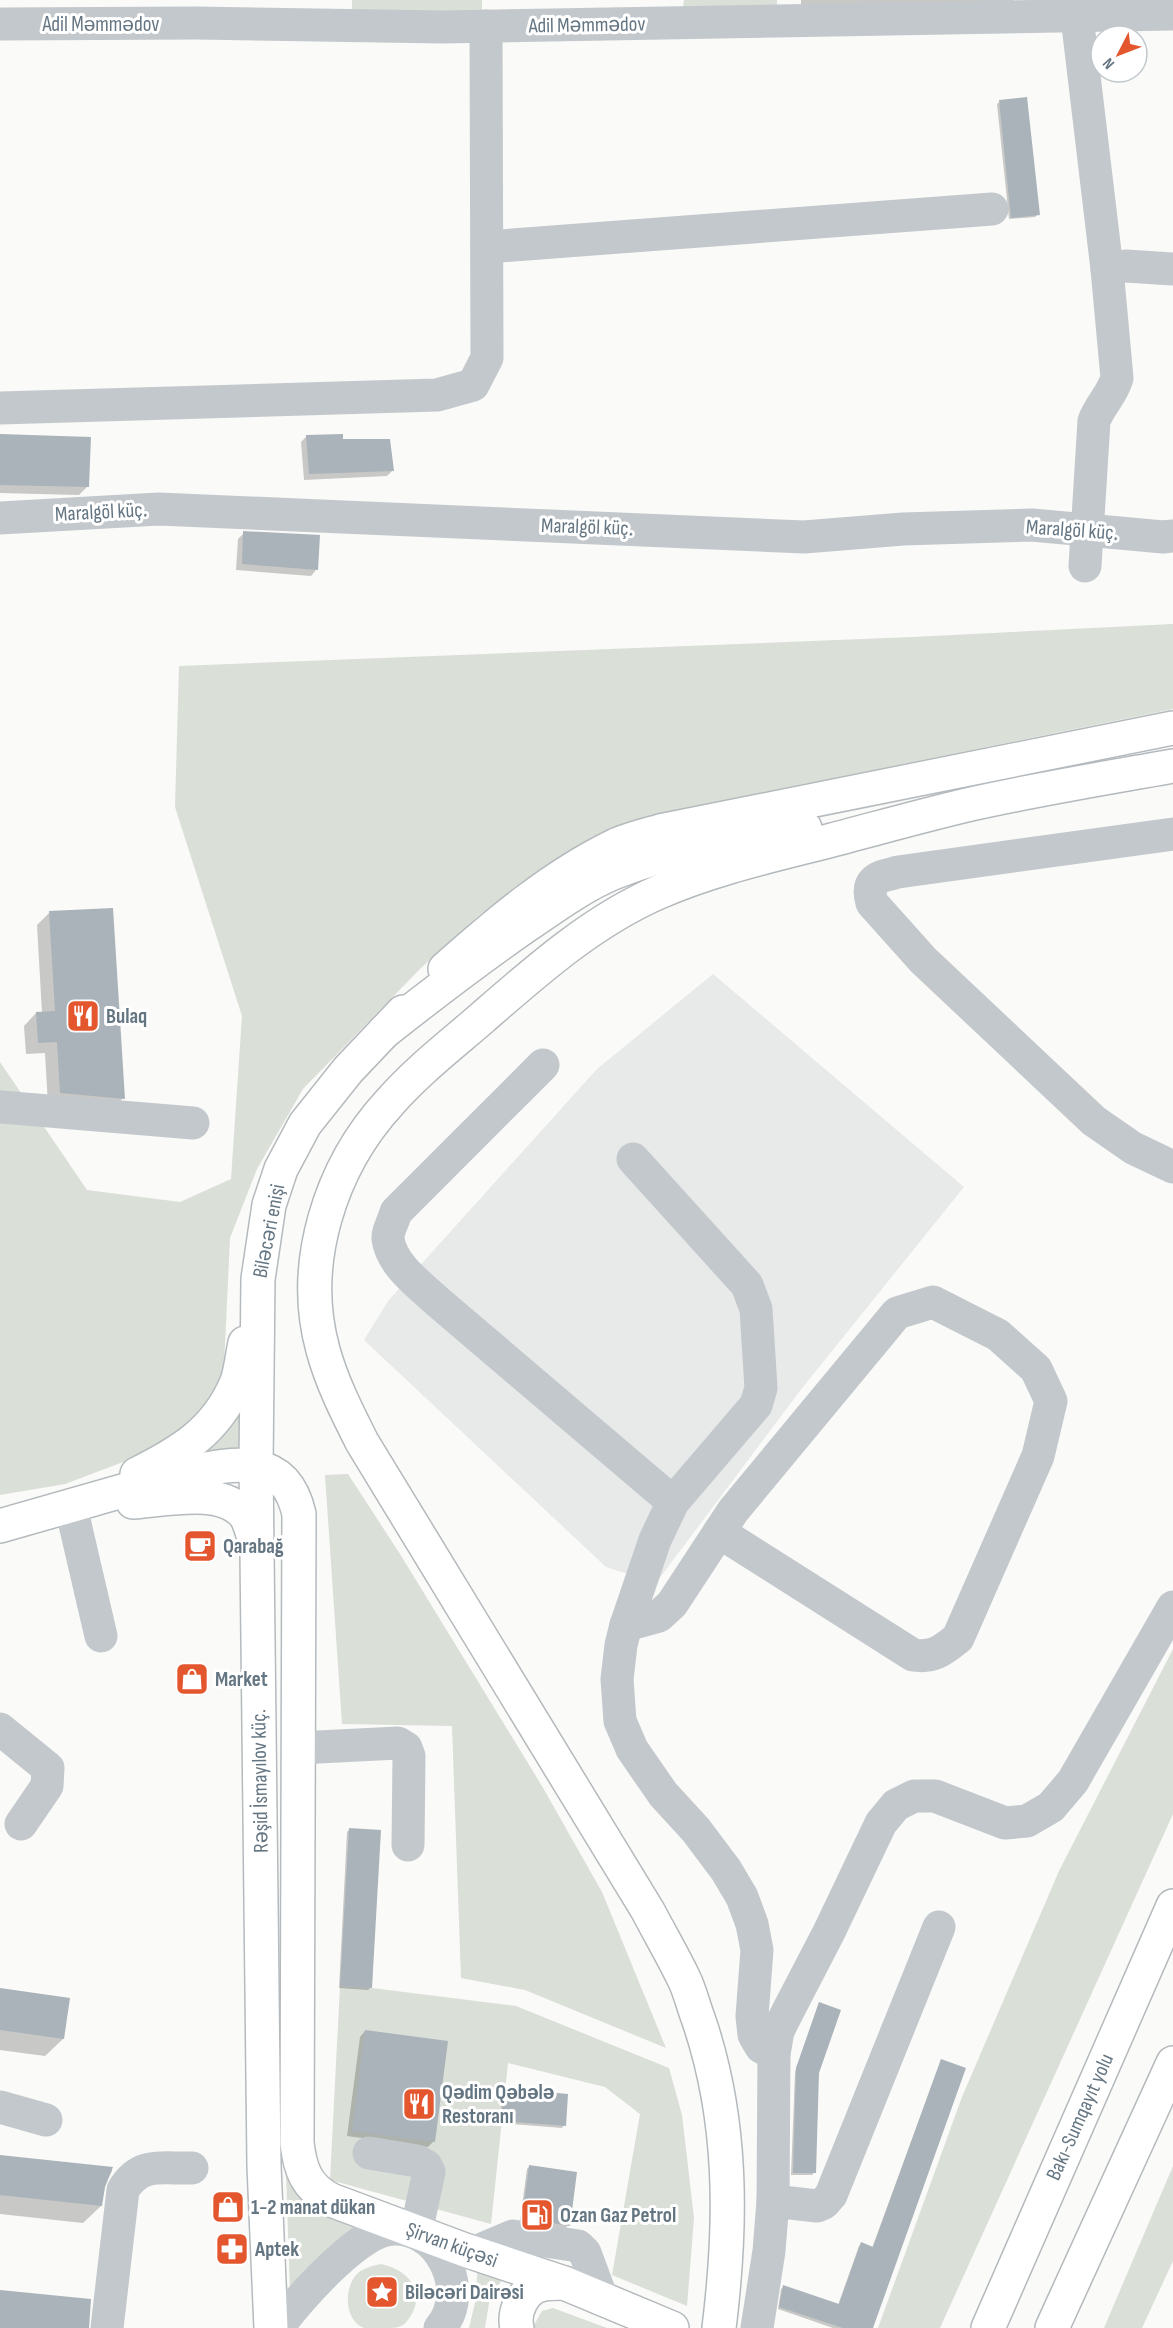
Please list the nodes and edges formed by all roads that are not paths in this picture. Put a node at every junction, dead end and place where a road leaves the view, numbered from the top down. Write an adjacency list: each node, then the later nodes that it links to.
1 (1077, 9): 2 (street, Adil Məmmədov); 4 (street, Adil Məmmədov); 9 (street)
2 (802, 10): 6 (street, Adil Məmmədov)
3 (196, 12): 5 (street, Adil Məmmədov); 6 (street, Adil Məmmədov)
4 (1173, 14)
5 (0, 24)
6 (486, 26): 8 (street)
7 (992, 209): 8 (street)
8 (487, 247): 11 (street)
9 (1107, 269): 10 (street); 13 (street)
10 (1173, 269)
11 (0, 408)
12 (0, 518): 13 (street, Maralgöl küç.)
13 (1086, 530): 14 (street, Maralgöl küç.); 15 (street)
14 (1173, 536)
15 (1085, 566)
16 (1173, 728): 20 (main road)
17 (1173, 765): 18 (main road)
18 (970, 804): 20 (main road); 60 (main road)
19 (1173, 834): 25 (street)
20 (384, 1032): 26 (main road, Biləcəri enişi)
21 (543, 1065): 28 (street)
22 (0, 1107): 23 (street)
23 (193, 1122)
24 (633, 1159): 28 (street)
25 (1173, 1167)
26 (258, 1279): 27 (main road, Biləcəri enişi); 29 (main road)
27 (256, 1465): 29 (main road); 32 (main road, Rəşid İsmayılov küç.); 37 (main road, Rəşid İsmayılov küç.)
28 (673, 1502): 34 (street)
29 (71, 1507): 30 (main road); 32 (main road); 35 (street)
30 (0, 1526)
31 (719, 1532): 31 (street); 34 (street)
32 (257, 1546): 55 (main road, Rəşid İsmayılov küç.)
33 (1173, 1606): 42 (street)
34 (626, 1625): 42 (street)
35 (101, 1636)
36 (0, 1729): 38 (street)
37 (298, 1748): 39 (street); 46 (main road, Rəşid İsmayılov küç.)
38 (21, 1824)
39 (408, 1845)
40 (1173, 1906): 62 (main road, Bakı-Sumqayıt yolu)
41 (939, 1927): 49 (street)
42 (774, 2054): 49 (street)
43 (1173, 2063): 63 (main road)
44 (0, 2107): 45 (street)
45 (46, 2120)
46 (297, 2143): 50 (main road, Şirvan küçəsi)
47 (369, 2153): 50 (street)
48 (192, 2168): 54 (street)
49 (773, 2201): 61 (street)
50 (416, 2232): 51 (main road, Şirvan küçəsi); 56 (street); 57 (street)
51 (473, 2253): 52 (main road, Şirvan küçəsi); 53 (street)
52 (564, 2283): 53 (main road, Şirvan küçəsi); 58 (main road)
53 (602, 2300): 59 (main road, Şirvan küçəsi)
54 (107, 2328)
55 (271, 2328)
56 (278, 2328)
57 (440, 2328)
58 (517, 2328)
59 (672, 2328)
60 (719, 2328)
61 (757, 2328)
62 (988, 2328)
63 (1052, 2328)

